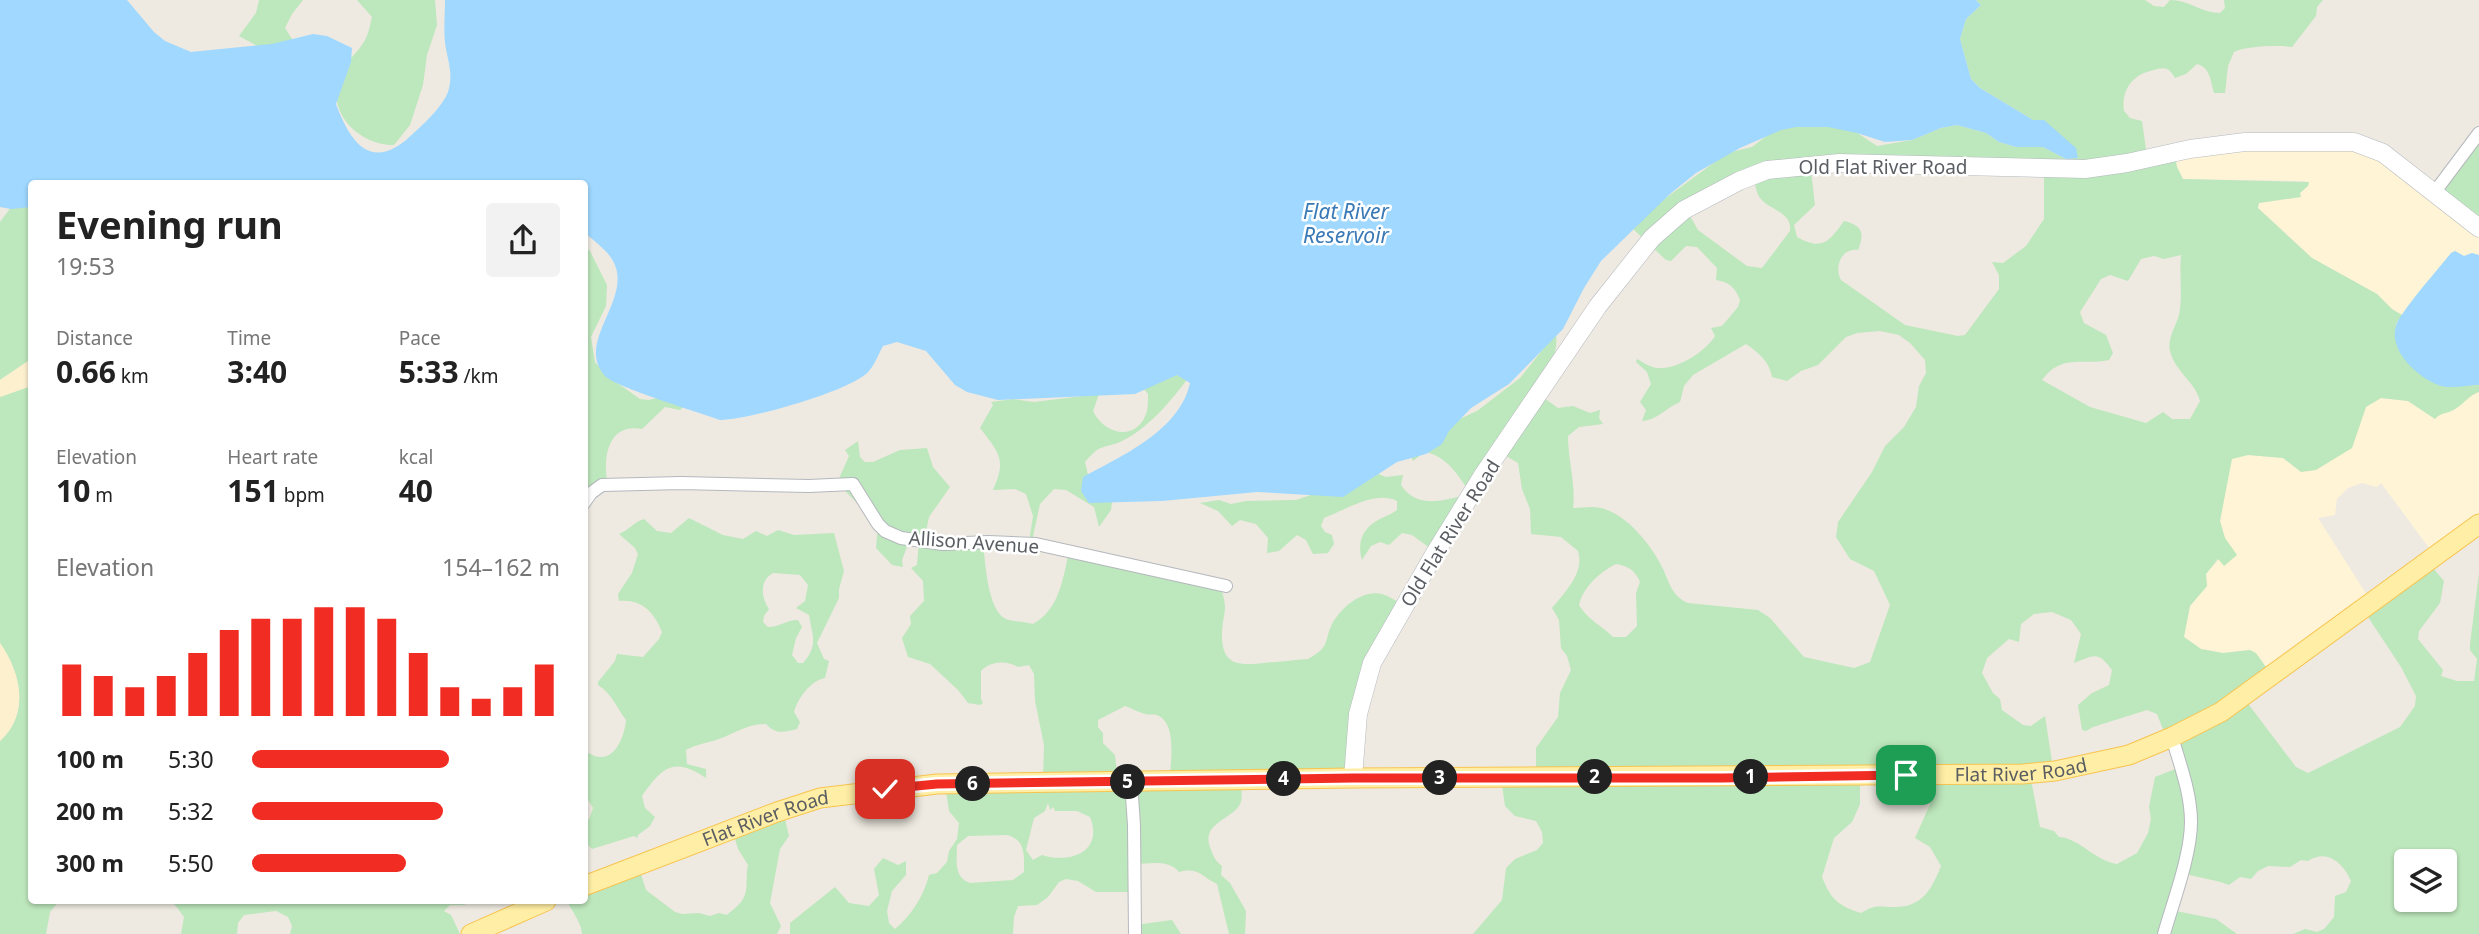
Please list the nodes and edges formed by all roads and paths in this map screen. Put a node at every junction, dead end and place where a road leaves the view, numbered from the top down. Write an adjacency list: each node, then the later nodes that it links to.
1 (2479, 133): 2 (street)
2 (2434, 193): 3 (street, Old Flat River Road); 8 (street, Old Flat River Road)
3 (2479, 228)
4 (588, 497): 6 (street, Allison Avenue)
5 (2479, 524): 7 (main road, Flat River Road)
6 (1226, 586)
7 (2172, 737): 8 (main road, Flat River Road); 14 (street)
8 (1353, 778): 9 (main road, Flat River Road)
9 (1130, 782): 10 (main road, Flat River Road); 13 (street)
10 (588, 884)
11 (539, 904): 12 (main road)
12 (471, 934)
13 (1135, 934)
14 (2164, 934)

